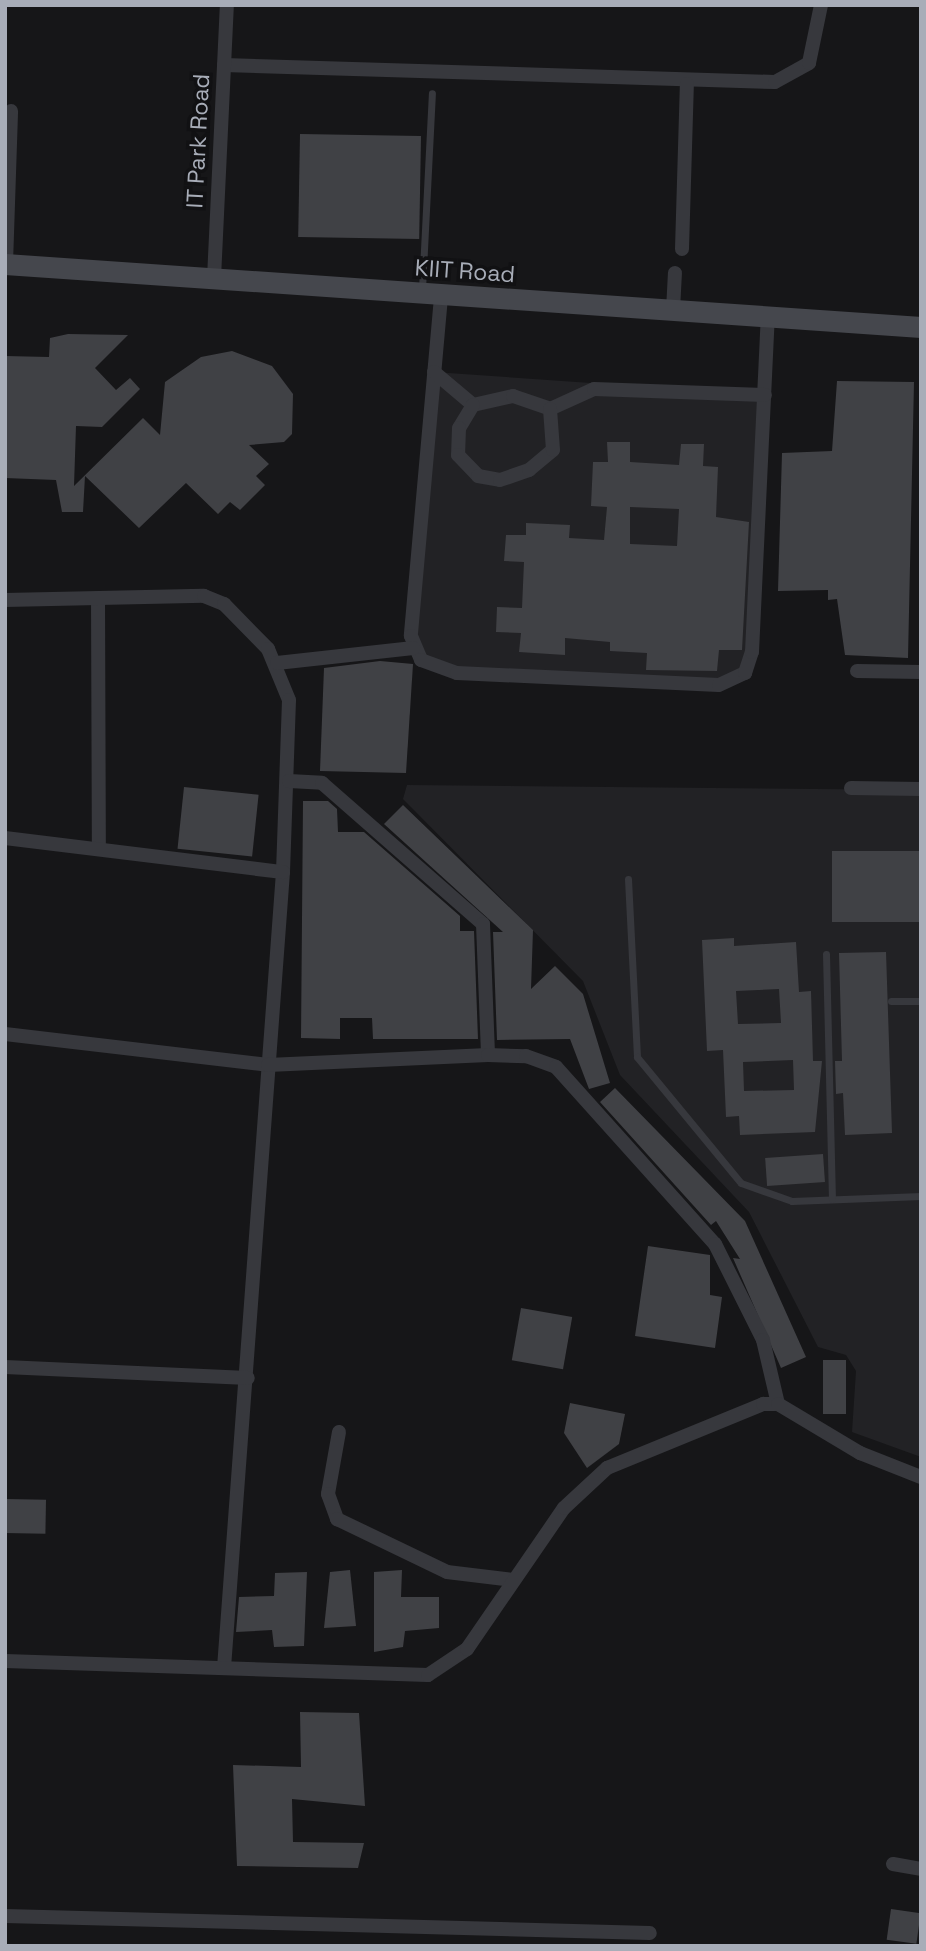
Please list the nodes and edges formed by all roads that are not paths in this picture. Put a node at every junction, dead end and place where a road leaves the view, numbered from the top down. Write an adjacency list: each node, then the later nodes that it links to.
1 (226, 5): 3 (street, IT Park Road)
2 (821, 5): 4 (street)
3 (224, 65): 4 (street); 10 (street, IT Park Road)
4 (687, 84): 7 (street)
5 (432, 93): 11 (lane)
6 (11, 111): 8 (street)
7 (682, 249)
8 (6, 264): 10 (main road, KIIT Road)
9 (675, 273): 12 (street)
10 (214, 278): 11 (main road, KIIT Road)
11 (431, 295): 12 (main road, KIIT Road); 15 (street)
12 (673, 310): 13 (main road, KIIT Road)
13 (768, 316): 14 (main road, KIIT Road); 16 (street)
14 (921, 327)
15 (434, 372): 17 (street); 21 (street)
16 (765, 395): 18 (street); 21 (street)
17 (473, 405): 18 (street); 18 (street)
18 (550, 409)
19 (98, 598): 20 (street); 22 (street); 29 (street)
20 (5, 600)
21 (413, 648): 22 (street)
22 (277, 663): 25 (street)
23 (857, 671): 24 (street)
24 (921, 672)
25 (289, 781): 30 (street); 36 (street)
26 (851, 788): 27 (street)
27 (921, 789)
28 (5, 838): 29 (street)
29 (99, 849): 30 (street)
30 (283, 872): 37 (street)
31 (628, 879): 39 (lane)
32 (826, 954): 39 (lane)
33 (891, 1001): 34 (lane)
34 (921, 1001)
35 (5, 1034): 37 (street)
36 (488, 1055): 37 (street); 42 (street)
37 (268, 1065): 41 (street)
38 (921, 1196): 39 (lane)
39 (832, 1199)
40 (5, 1367): 41 (street)
41 (248, 1378): 47 (street)
42 (778, 1404): 44 (street); 45 (street)
43 (339, 1432): 45 (street)
44 (921, 1477)
45 (513, 1580): 47 (street)
46 (5, 1661): 47 (street)
47 (224, 1668)
48 (893, 1864): 49 (street)
49 (921, 1869)
50 (5, 1916): 52 (street)
51 (650, 1933): 52 (street)
52 (515, 1939)

